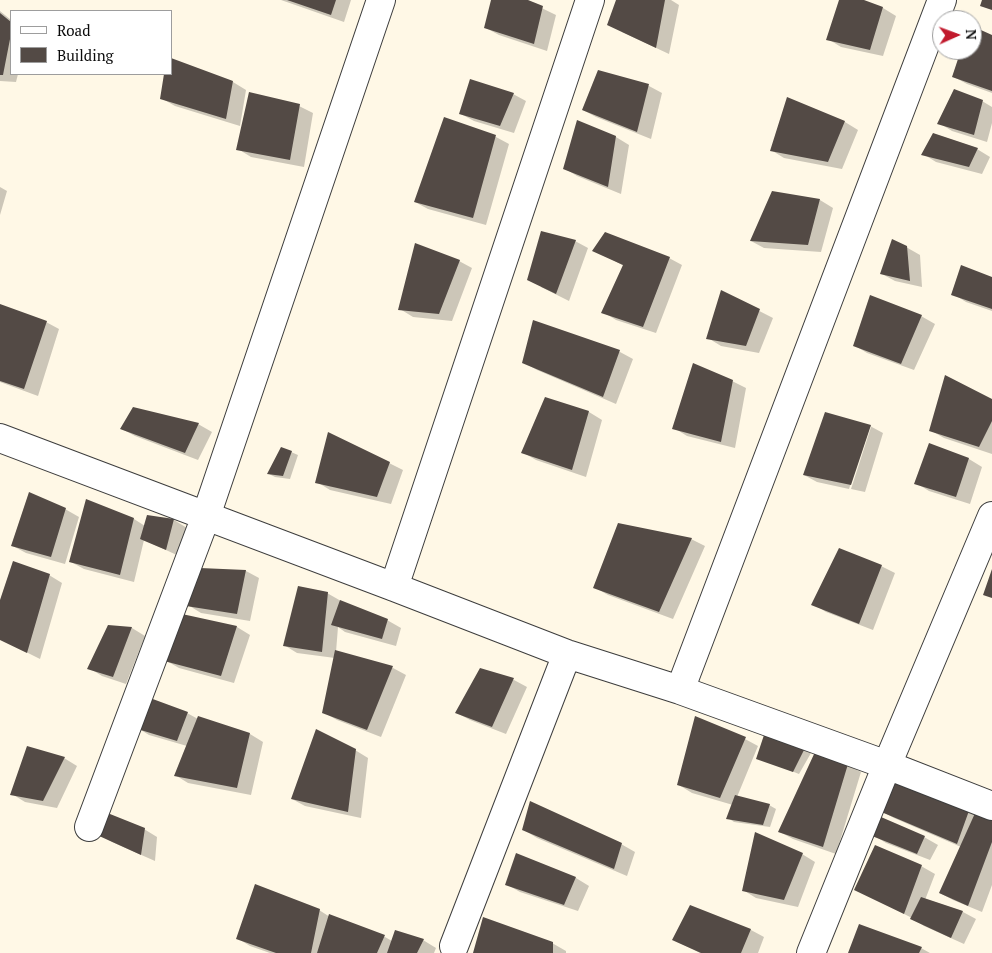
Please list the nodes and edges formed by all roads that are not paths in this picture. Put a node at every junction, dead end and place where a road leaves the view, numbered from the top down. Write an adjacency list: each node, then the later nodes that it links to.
1 (381, 0): 5 (street)
2 (590, 0): 7 (street)
3 (942, 0): 9 (street)
4 (0, 438): 5 (street)
5 (206, 516): 7 (street); 12 (street)
6 (992, 516): 10 (street)
7 (394, 587): 8 (street)
8 (567, 654): 9 (street); 13 (street)
9 (680, 690): 10 (street)
10 (887, 765): 11 (street); 14 (street)
11 (992, 806)
12 (90, 827)
13 (454, 946)
14 (811, 953)

